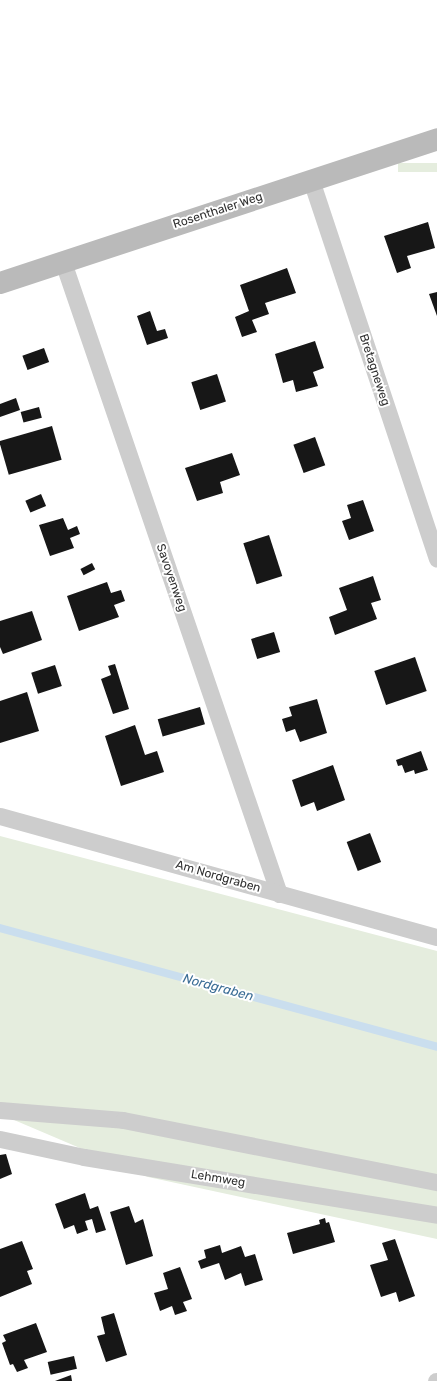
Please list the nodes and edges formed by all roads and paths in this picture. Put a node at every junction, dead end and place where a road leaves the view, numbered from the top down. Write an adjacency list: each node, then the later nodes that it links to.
1 (437, 139): 2 (main road, Rosenthaler Weg)
2 (311, 180): 3 (main road, Rosenthaler Weg); 5 (lane, Bretagneweg)
3 (63, 262): 4 (main road, Rosenthaler Weg); 7 (lane, Savoyenweg)
4 (0, 283)
5 (437, 559)
6 (0, 816): 7 (lane, Am Nordgraben)
7 (279, 894): 8 (lane, Am Nordgraben)
8 (437, 936)
9 (0, 1110): 11 (lane)
10 (0, 1139): 12 (lane, Lehmweg)
11 (437, 1182)
12 (437, 1215)

